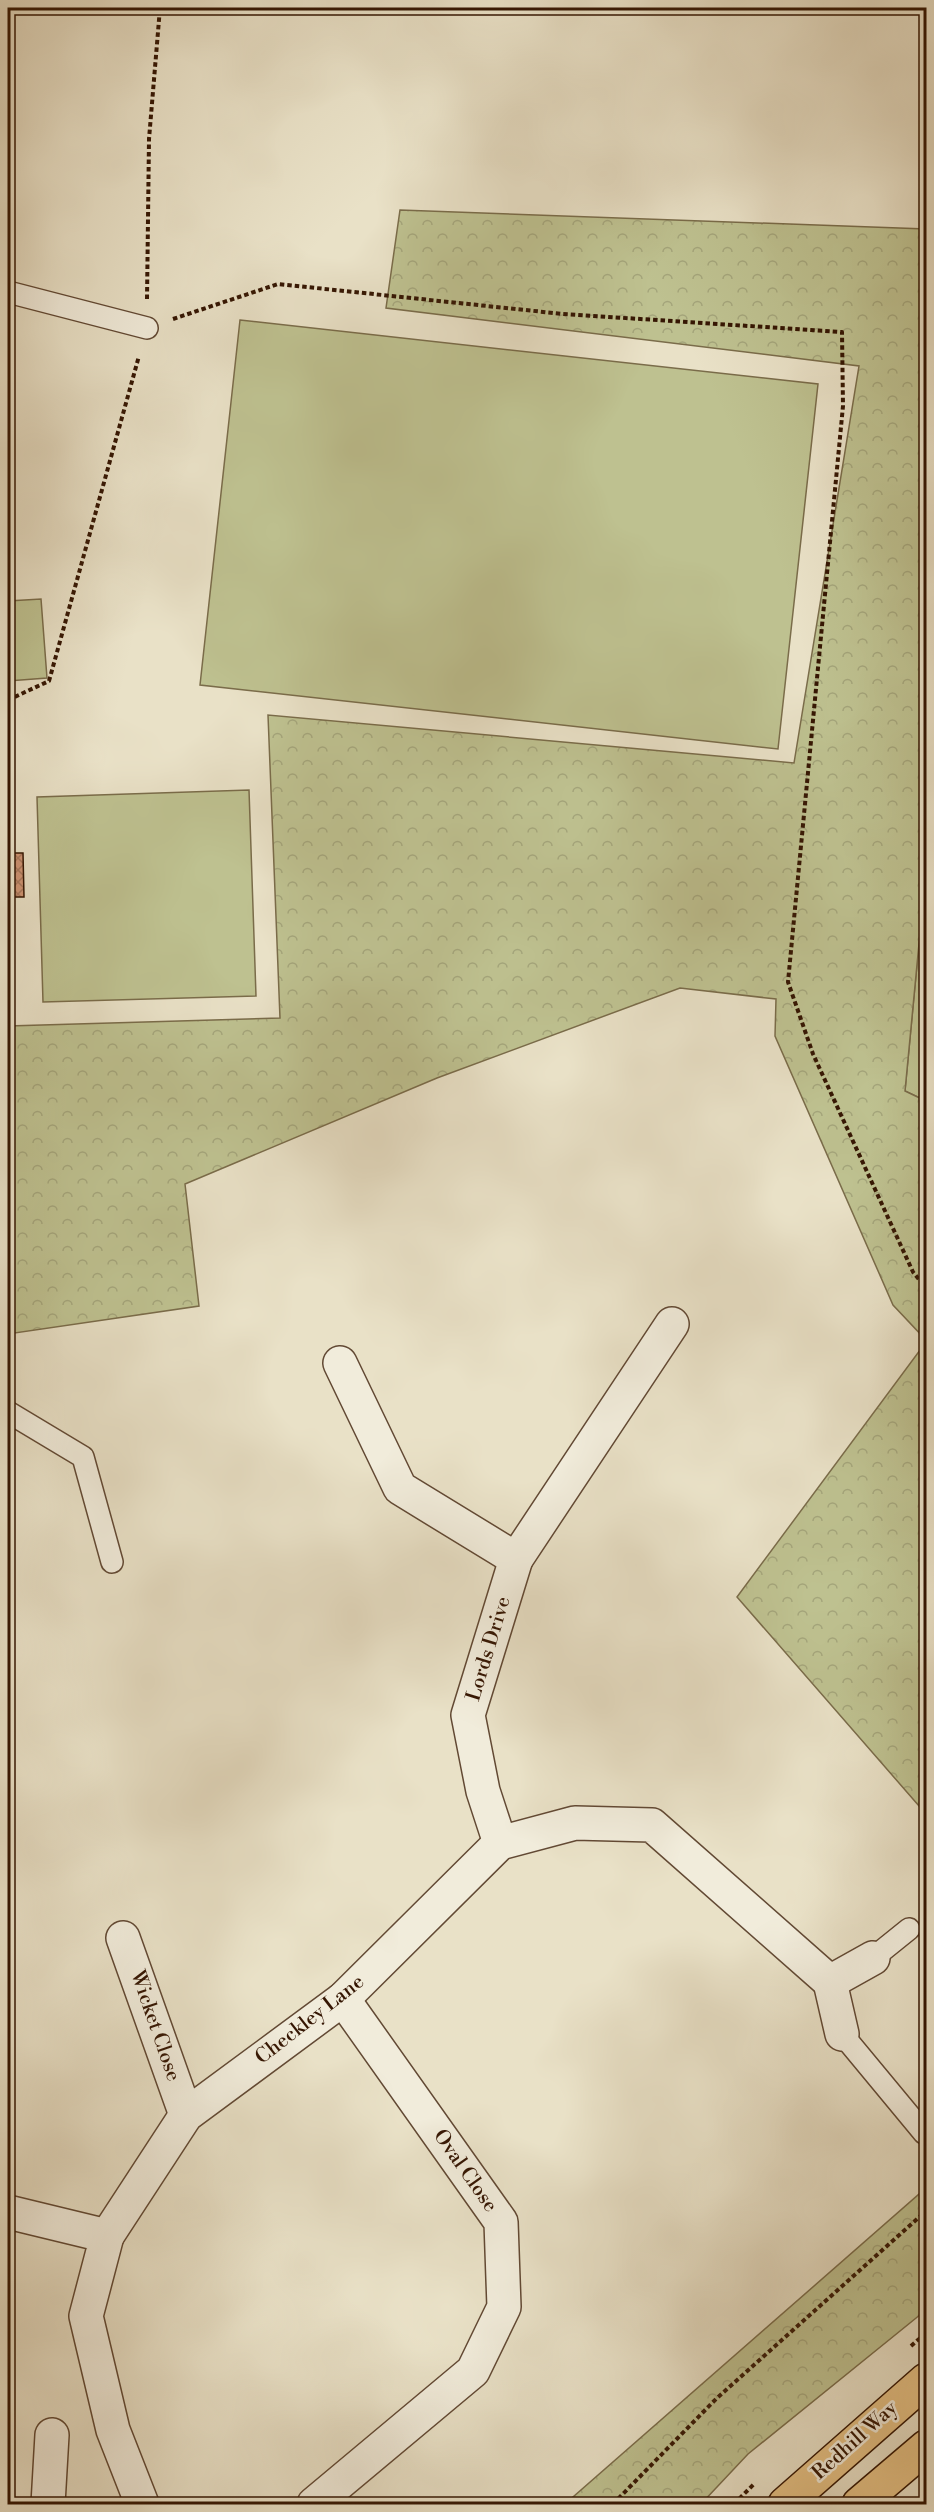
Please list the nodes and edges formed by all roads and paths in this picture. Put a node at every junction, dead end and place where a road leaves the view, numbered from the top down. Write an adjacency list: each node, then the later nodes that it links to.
1 (160, 8): 3 (path)
2 (8, 292): 3 (lane)
3 (147, 328): 4 (path); 5 (path)
4 (8, 700)
5 (927, 1288)
6 (672, 1324): 9 (street, Lords Drive)
7 (340, 1363): 9 (street)
8 (8, 1412): 10 (lane)
9 (516, 1559): 11 (street, Lords Drive)
10 (112, 1562)
11 (500, 1843): 15 (street); 16 (street, Checkley Lane)
12 (909, 1929): 14 (lane)
13 (123, 1938): 18 (street, Wicket Close)
14 (873, 1958): 15 (street)
15 (830, 1982): 17 (street)
16 (343, 1999): 18 (street, Checkley Lane); 28 (street, Oval Close)
17 (842, 2034): 19 (lane)
18 (186, 2115): 22 (street, Checkley Lane)
19 (924, 2133)
20 (927, 2211): 29 (path)
21 (8, 2212): 22 (street)
22 (107, 2236): 27 (street, Checkley Lane)
23 (927, 2380): 30 (main road, Redhill Way)
24 (52, 2435): 26 (street)
25 (927, 2447): 31 (main road)
26 (48, 2505)
27 (142, 2505)
28 (314, 2505)
29 (613, 2505)
30 (786, 2505)
31 (860, 2505)

